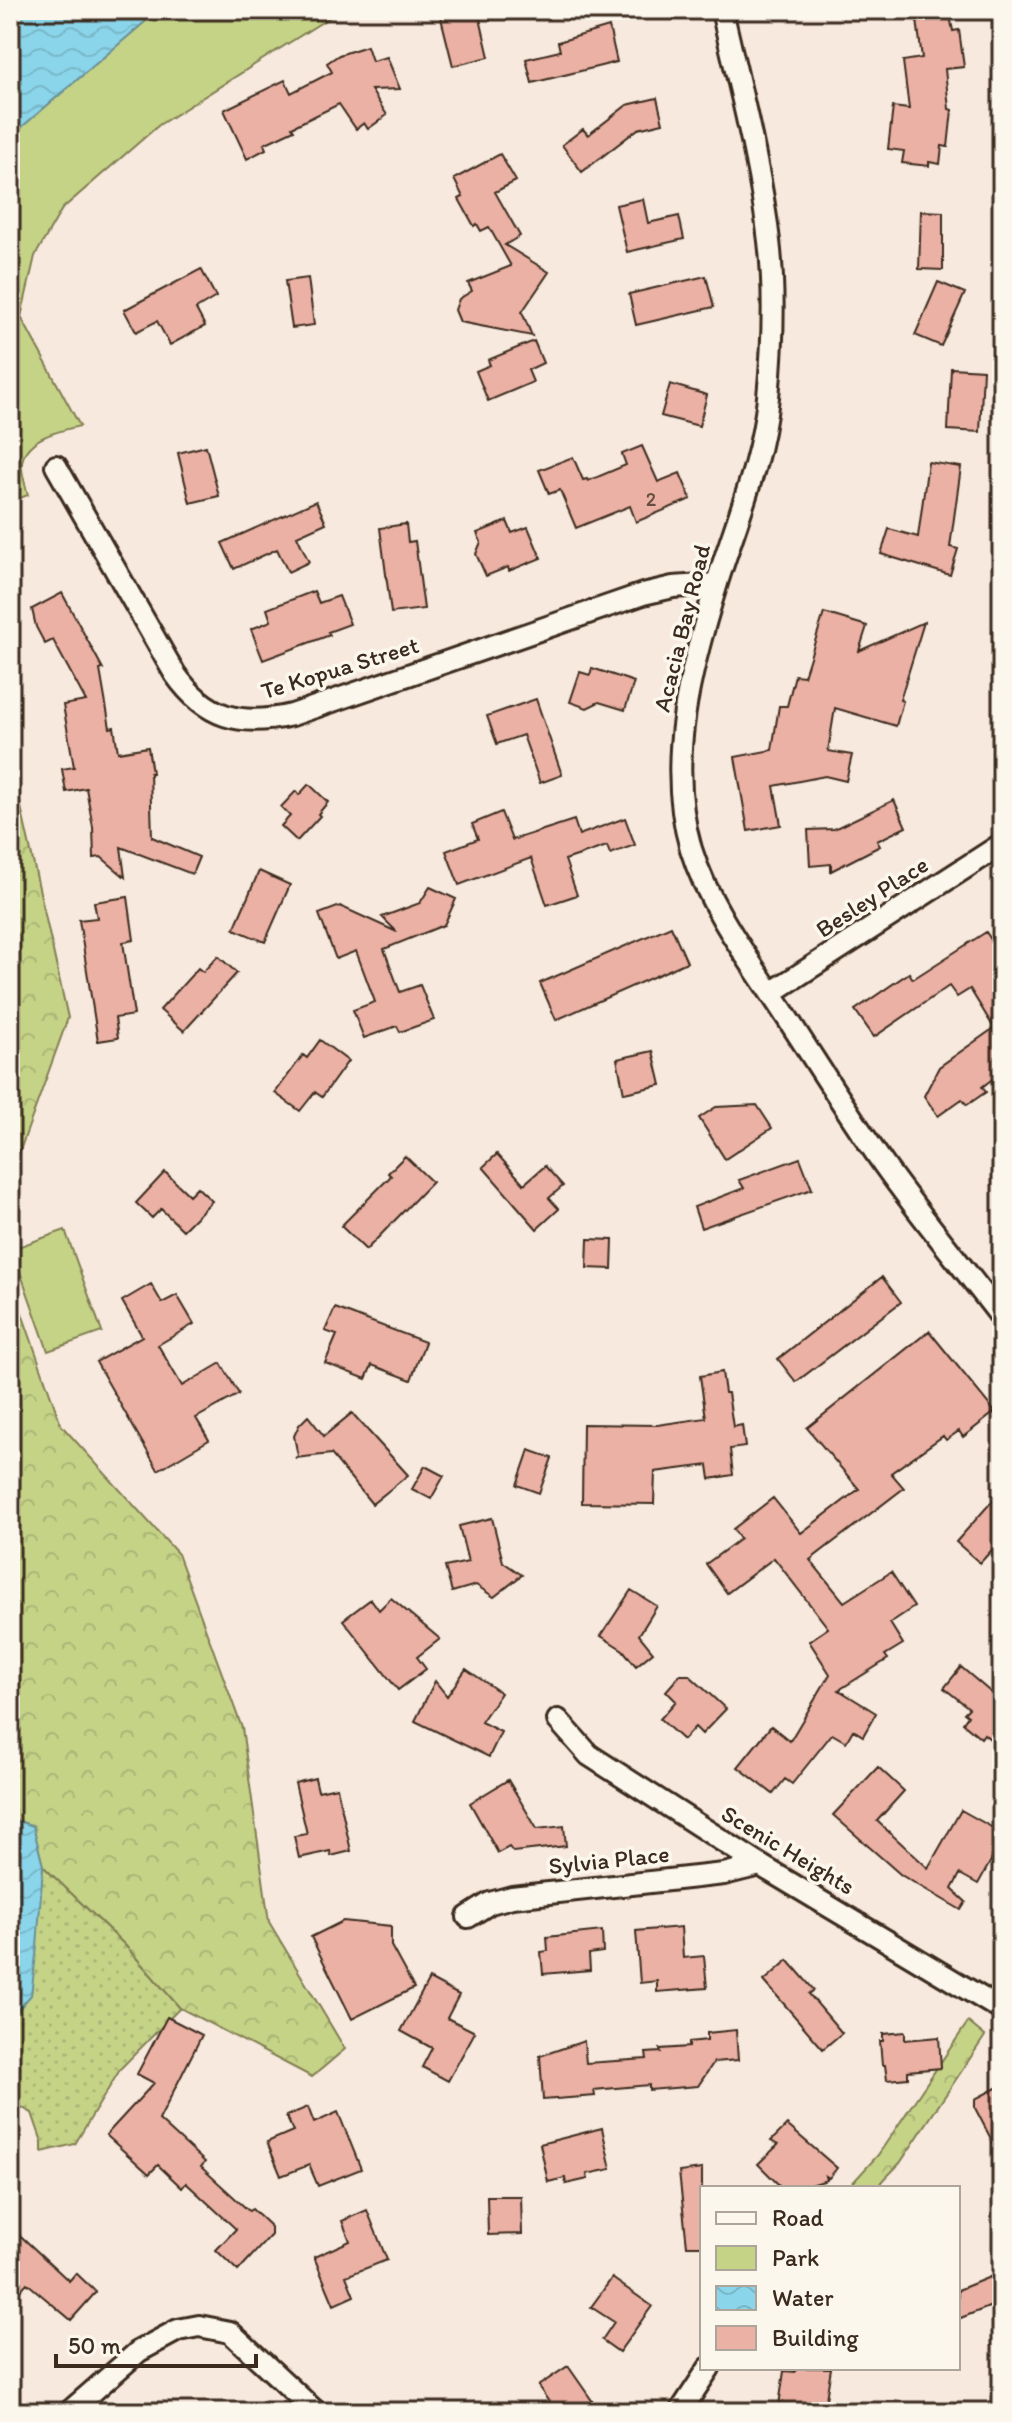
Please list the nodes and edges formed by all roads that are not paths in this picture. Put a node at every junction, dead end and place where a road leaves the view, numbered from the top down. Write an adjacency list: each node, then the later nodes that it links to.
1 (722, 10): 3 (street, Acacia Bay Road)
2 (56, 466): 3 (street, Te Kopua Street)
3 (716, 584): 5 (street, Acacia Bay Road)
4 (1002, 844): 5 (street, Besley Place)
5 (771, 993): 6 (street, Acacia Bay Road)
6 (1002, 1318)
7 (558, 1720): 8 (street, Scenic Heights)
8 (760, 1865): 9 (street, Sylvia Place); 10 (street, Scenic Heights)
9 (468, 1917)
10 (1002, 2010)
11 (708, 2370): 14 (street)
12 (69, 2412): 13 (street)
13 (316, 2412)
14 (680, 2412)

